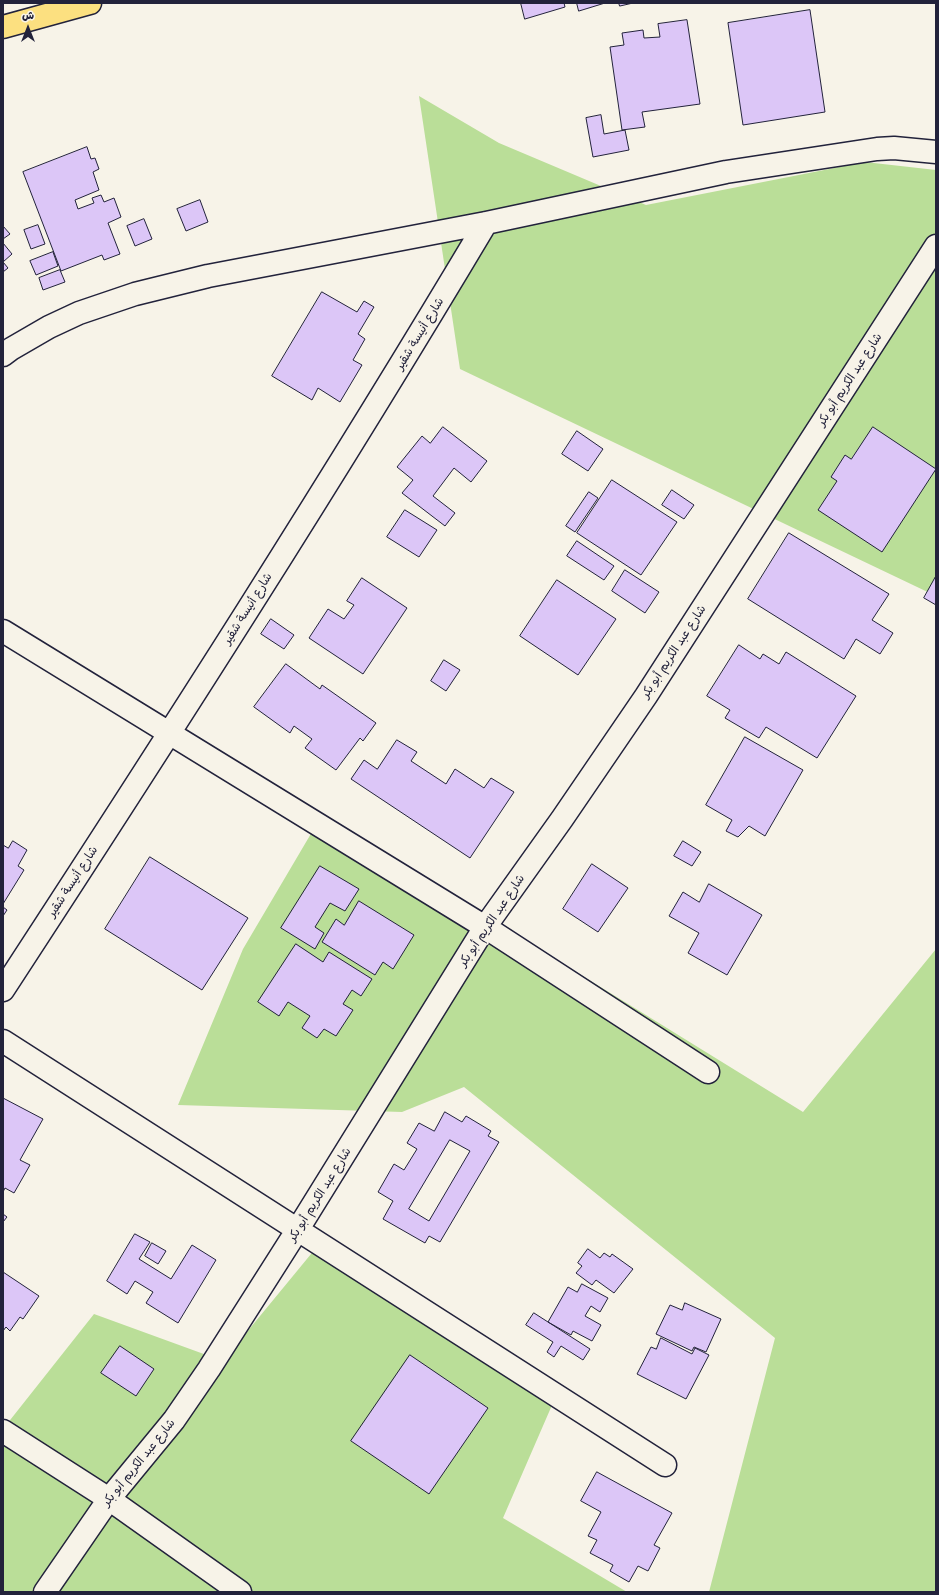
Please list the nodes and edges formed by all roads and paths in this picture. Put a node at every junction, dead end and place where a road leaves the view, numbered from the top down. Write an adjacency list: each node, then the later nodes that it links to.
1 (90, 3): 2 (main road)
2 (3, 27)
3 (936, 152): 4 (street)
4 (486, 223): 6 (street); 8 (street, شارع أنيسة شقير)
5 (936, 246): 9 (street, شارع عبد الكريم أبو بكر)
6 (3, 355)
7 (3, 631): 8 (street)
8 (170, 734): 9 (street); 10 (street, شارع أنيسة شقير)
9 (485, 927): 12 (street); 13 (street, شارع عبد الكريم أبو بكر)
10 (3, 990)
11 (3, 1041): 13 (street)
12 (708, 1072)
13 (298, 1229): 15 (street); 16 (street, شارع عبد الكريم أبو بكر)
14 (3, 1431): 16 (street)
15 (665, 1464)
16 (109, 1499): 17 (street, شارع عبد الكريم أبو بكر); 18 (street)
17 (45, 1592)
18 (240, 1592)

